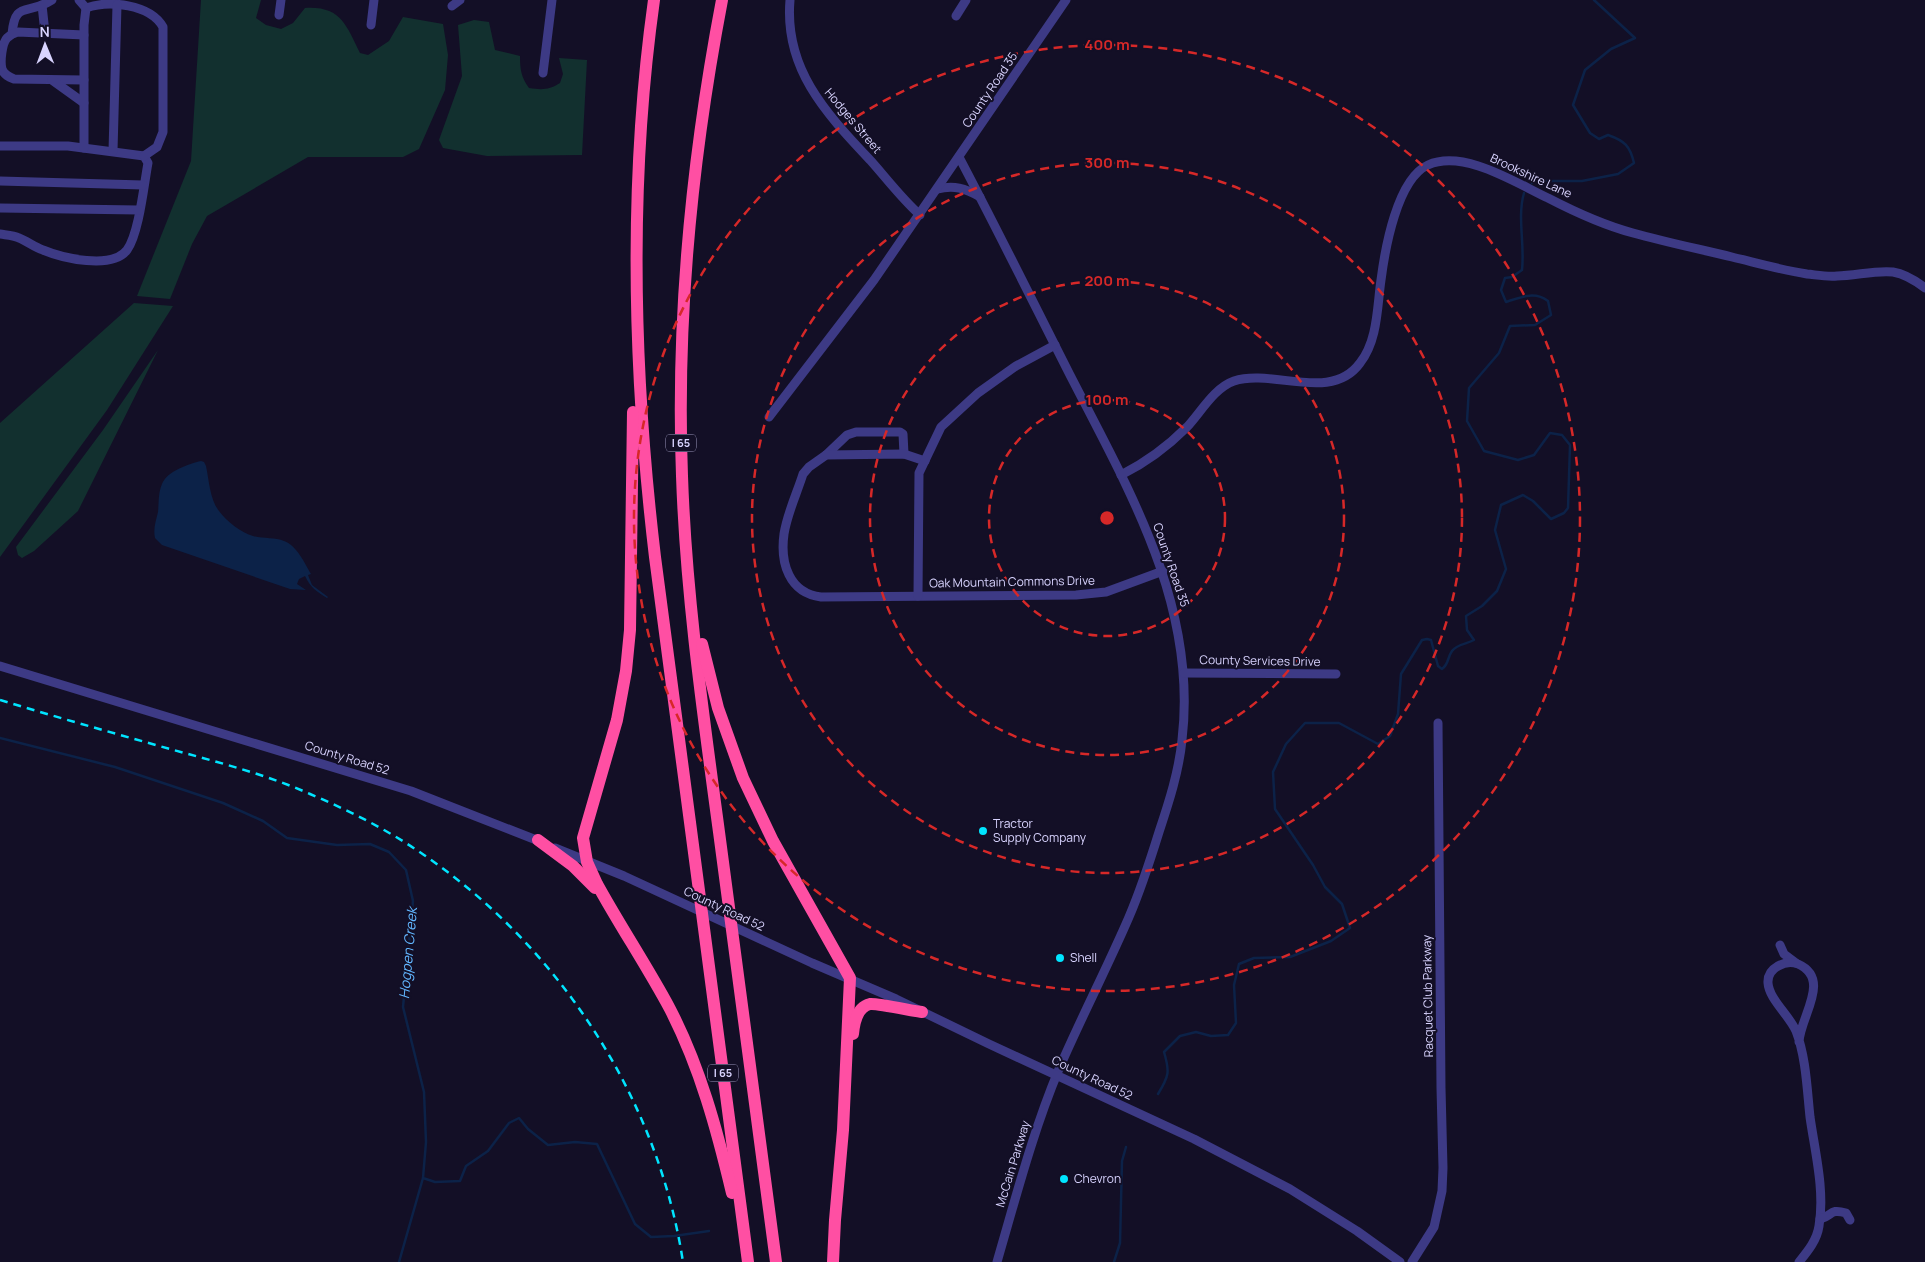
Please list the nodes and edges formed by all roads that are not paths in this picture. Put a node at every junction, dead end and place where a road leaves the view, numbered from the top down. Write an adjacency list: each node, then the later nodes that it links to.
1 (52, 0): 12 (street)
2 (79, 0): 15 (street)
3 (281, 0): 16 (street)
4 (374, 0): 18 (street)
5 (460, 0): 14 (street)
6 (552, 0): 22 (street)
7 (654, 0): 39 (highway, I 65)
8 (722, 0): 47 (highway, I 65)
9 (790, 0): 37 (street, Hodges Street)
10 (966, 0): 17 (street)
11 (1066, 0): 30 (street, County Road 35)
12 (42, 4): 19 (street); 20 (street)
13 (117, 5): 15 (street); 28 (street); 29 (street)
14 (452, 6)
15 (86, 8): 21 (street)
16 (278, 16)
17 (956, 16)
18 (371, 25)
19 (45, 33): 20 (street); 21 (street)
20 (12, 34): 23 (street)
21 (84, 35): 24 (street)
22 (543, 72)
23 (52, 80): 24 (street); 25 (street)
24 (84, 80): 25 (street)
25 (84, 103): 27 (street)
26 (0, 146): 27 (street)
27 (84, 148): 28 (street)
28 (113, 151): 29 (street)
29 (144, 156): 32 (street)
30 (959, 157): 33 (street); 34 (street, County Road 35)
31 (0, 181): 32 (street)
32 (144, 186): 36 (street)
33 (937, 189): 34 (street); 37 (street)
34 (980, 197): 41 (street, County Road 35)
35 (0, 208): 36 (street)
36 (139, 210): 38 (street)
37 (920, 215): 42 (street)
38 (0, 234)
39 (636, 267): 55 (highway); 66 (highway, I 65)
40 (1925, 288): 46 (street, Brookshire Lane)
41 (1055, 345): 45 (street); 46 (street, County Road 35)
42 (769, 417)
43 (904, 454): 44 (street); 44 (street, Oak Mountain Commons Drive); 45 (street)
44 (826, 455): 49 (street, Oak Mountain Commons Drive)
45 (925, 461): 49 (street)
46 (1121, 474): 48 (street, County Road 35)
47 (685, 545): 59 (highway); 67 (highway, I 65)
48 (1163, 571): 49 (street, Oak Mountain Commons Drive); 51 (street, County Road 35)
49 (918, 596)
50 (0, 666): 54 (street, County Road 52)
51 (1184, 672): 52 (street, County Services Drive); 62 (street, County Road 35)
52 (1336, 674)
53 (1438, 723): 71 (street, Racquet Club Parkway)
54 (538, 840): 55 (street, County Road 52); 56 (highway)
55 (587, 862): 56 (highway); 59 (street, County Road 52)
56 (605, 899): 66 (highway)
57 (1780, 945): 58 (street)
58 (1796, 963): 61 (street); 61 (street)
59 (850, 978): 60 (street, County Road 52); 63 (highway)
60 (922, 1012): 62 (street, County Road 52); 63 (highway)
61 (1799, 1042): 64 (street)
62 (1057, 1075): 69 (street, McCain Parkway); 70 (street, County Road 52)
63 (844, 1111): 68 (highway)
64 (1820, 1219): 65 (street); 72 (street)
65 (1850, 1220)
66 (747, 1262)
67 (776, 1262)
68 (833, 1262)
69 (997, 1262)
70 (1400, 1262)
71 (1412, 1262)
72 (1799, 1262)

